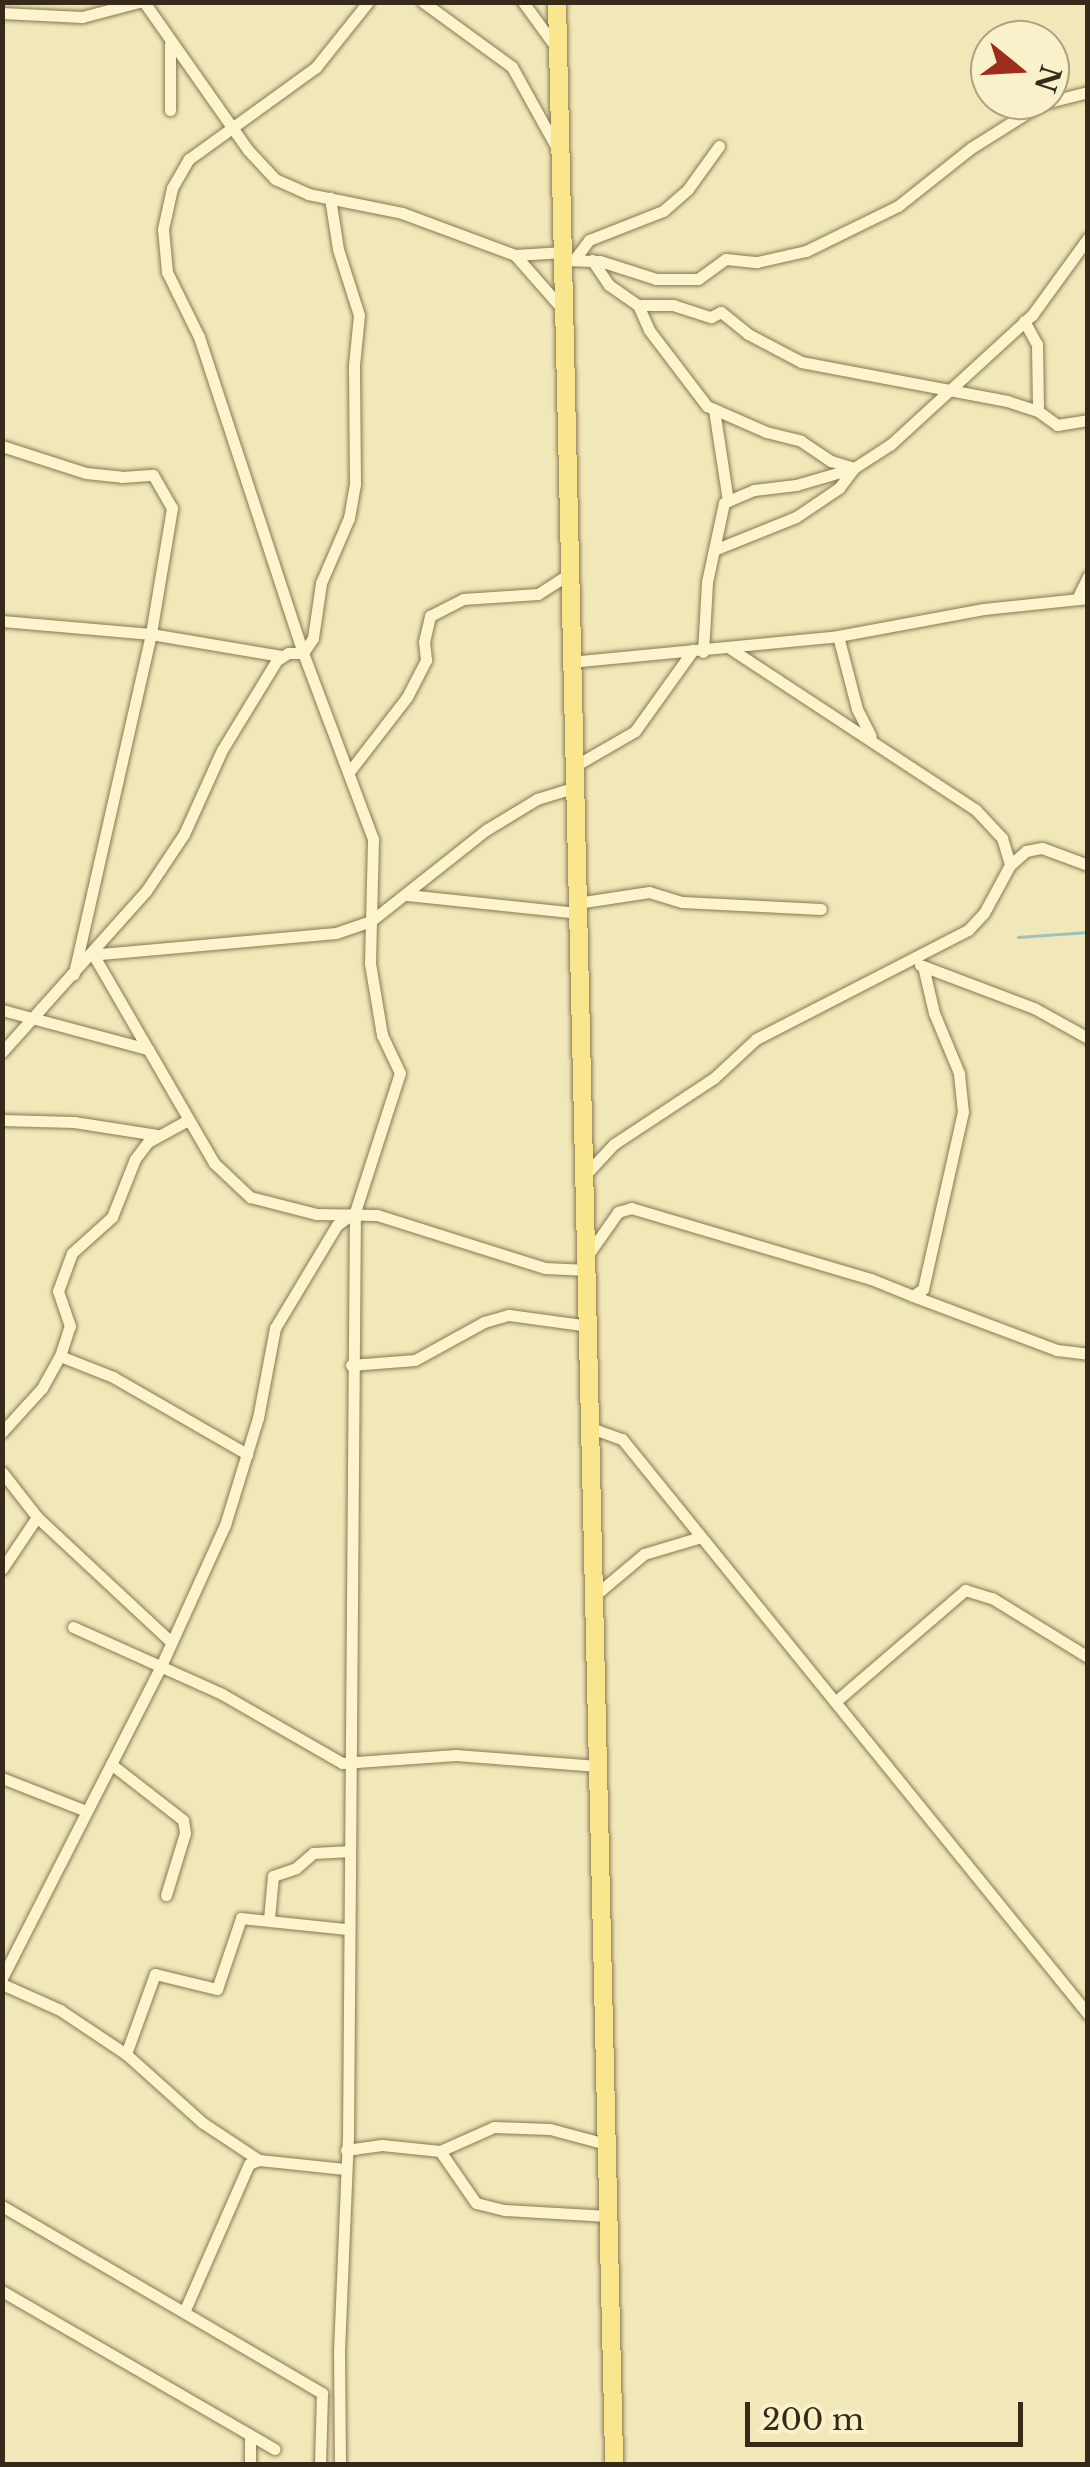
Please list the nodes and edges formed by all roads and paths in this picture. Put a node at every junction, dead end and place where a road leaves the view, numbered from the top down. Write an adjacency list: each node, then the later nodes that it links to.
1 (141, 2): 6 (street); 7 (street)
2 (368, 2): 11 (street)
3 (422, 2): 13 (street)
4 (523, 2): 8 (street)
5 (557, 2): 8 (main road)
6 (2, 13)
7 (168, 35): 10 (street); 11 (street)
8 (558, 50): 13 (main road)
9 (1088, 92): 18 (street)
10 (170, 110)
11 (235, 127): 14 (street); 38 (street)
12 (719, 146): 17 (street)
13 (561, 154): 17 (main road)
14 (330, 198): 16 (street); 38 (street)
15 (1088, 238): 21 (street)
16 (515, 255): 17 (street); 20 (street)
17 (568, 257): 18 (street); 20 (main road)
18 (592, 260): 19 (street)
19 (638, 305): 22 (street); 23 (street)
20 (565, 312): 30 (main road)
21 (1024, 321): 22 (street); 24 (street)
22 (952, 392): 24 (street); 27 (street)
23 (714, 410): 27 (street); 28 (street)
24 (1038, 411): 25 (street)
25 (1088, 420)
26 (2, 446): 34 (street)
27 (854, 468): 28 (street); 29 (street)
28 (728, 501): 29 (street)
29 (714, 550): 37 (street)
30 (570, 572): 40 (main road); 43 (street)
31 (1088, 576): 32 (street)
32 (1082, 599): 35 (street)
33 (2, 620): 34 (street)
34 (150, 634): 39 (street); 53 (street)
35 (838, 636): 36 (street); 41 (street)
36 (731, 648): 37 (street); 41 (street)
37 (698, 651): 40 (street); 42 (street)
38 (303, 653): 39 (street); 43 (street)
39 (281, 656): 51 (street)
40 (570, 662): 42 (main road)
41 (874, 742): 45 (street)
42 (573, 767): 44 (main road)
43 (349, 772): 50 (street)
44 (574, 788): 47 (street); 48 (main road)
45 (1010, 865): 46 (street); 52 (street)
46 (1088, 866)
47 (408, 896): 48 (street); 50 (street)
48 (577, 908): 49 (street); 62 (main road)
49 (821, 909)
50 (371, 921): 51 (street); 63 (street)
51 (92, 955): 53 (street); 57 (street)
52 (917, 964): 56 (street); 62 (street); 65 (street)
53 (74, 974): 55 (street)
54 (2, 1010): 55 (street)
55 (34, 1018): 57 (street); 58 (street)
56 (1088, 1038)
57 (148, 1050): 60 (street)
58 (2, 1052)
59 (2, 1120): 61 (street)
60 (188, 1120): 61 (street); 63 (street)
61 (157, 1135): 68 (street)
62 (586, 1175): 64 (main road)
63 (355, 1212): 64 (street); 69 (street); 72 (street)
64 (588, 1263): 65 (street); 66 (main road)
65 (913, 1296): 67 (street)
66 (589, 1326): 69 (street); 70 (main road)
67 (1088, 1354)
68 (60, 1356): 71 (street); 72 (street)
69 (351, 1365): 83 (street)
70 (591, 1428): 75 (street); 77 (main road)
71 (2, 1432)
72 (248, 1454): 79 (street)
73 (2, 1472): 74 (street)
74 (37, 1517): 76 (street); 79 (street)
75 (701, 1537): 77 (street); 82 (street)
76 (2, 1568)
77 (594, 1596): 85 (main road)
78 (73, 1627): 81 (street)
79 (171, 1642): 81 (street)
80 (1088, 1657): 82 (street)
81 (161, 1666): 83 (street); 84 (street)
82 (835, 1702): 93 (street)
83 (348, 1761): 85 (street); 88 (street)
84 (112, 1764): 87 (street); 89 (street)
85 (598, 1766): 95 (main road)
86 (2, 1778): 87 (street)
87 (86, 1810): 92 (street)
88 (348, 1850): 90 (street); 91 (street)
89 (166, 1895)
90 (269, 1919): 91 (street); 94 (street)
91 (346, 1929): 96 (street)
92 (2, 1981): 94 (street)
93 (1088, 2014)
94 (126, 2054): 98 (street)
95 (606, 2144): 97 (street); 101 (main road)
96 (346, 2150): 97 (street); 99 (street)
97 (440, 2150): 101 (street)
98 (260, 2160): 99 (street); 103 (street)
99 (344, 2170): 104 (street)
100 (2, 2206): 103 (street)
101 (608, 2216): 111 (main road)
102 (2, 2290): 106 (street)
103 (184, 2312): 105 (street)
104 (340, 2392): 105 (street); 110 (street)
105 (322, 2393): 109 (street)
106 (250, 2436): 107 (street); 108 (street)
107 (275, 2449)
108 (250, 2464)
109 (320, 2464)
110 (340, 2464)
111 (614, 2464)

